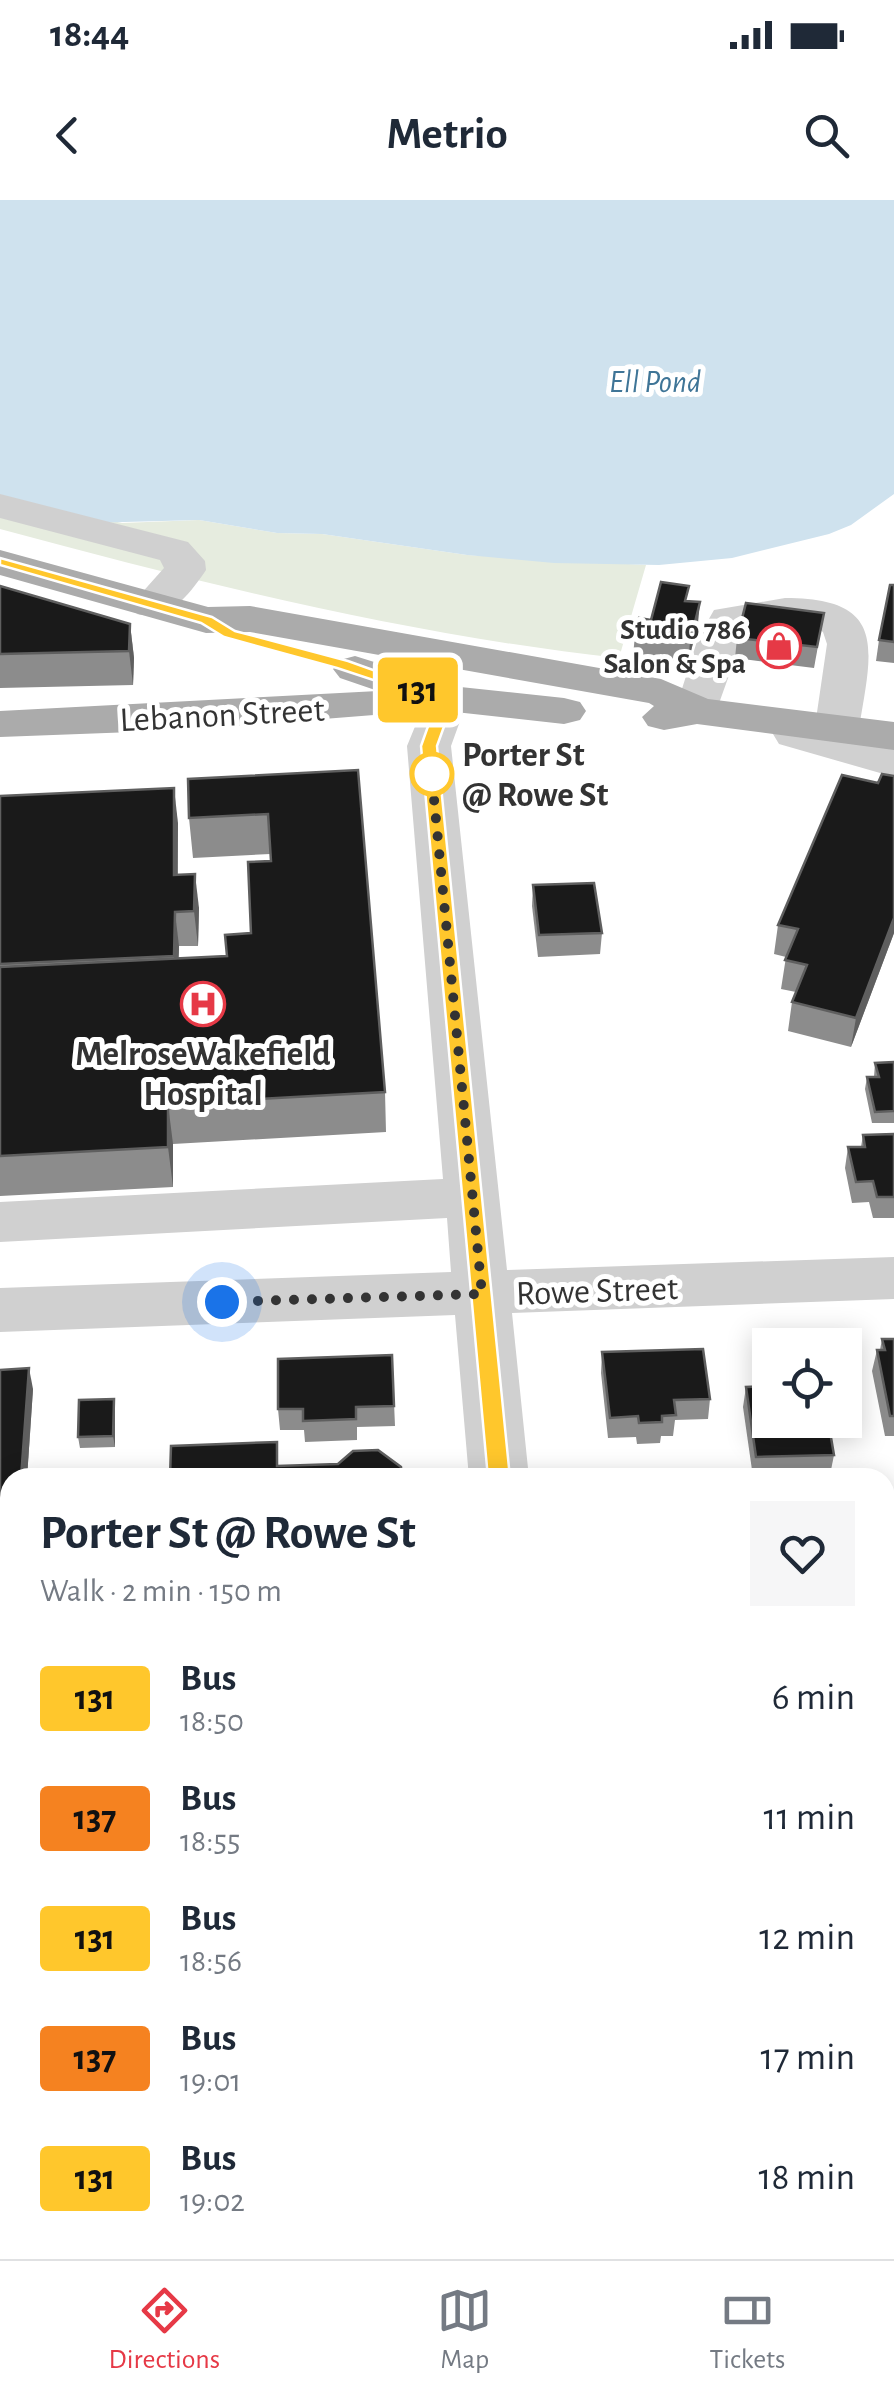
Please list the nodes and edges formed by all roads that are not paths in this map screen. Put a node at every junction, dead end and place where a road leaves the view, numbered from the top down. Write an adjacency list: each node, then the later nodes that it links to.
1 (0, 506): 3 (street)
2 (0, 562): 3 (main road)
3 (152, 604): 4 (main road)
4 (206, 620): 5 (main road); 6 (main road)
5 (562, 677): 6 (main road, Lebanon Street); 7 (main road)
6 (446, 699): 7 (main road); 8 (main road, Lebanon Street); 12 (street)
7 (714, 713): 9 (main road); 9 (street); 11 (street)
8 (0, 724)
9 (837, 728): 10 (main road)
10 (894, 736)
11 (894, 763)
12 (474, 1196): 13 (street); 15 (street)
13 (0, 1222)
14 (894, 1278): 15 (street, Rowe Street)
15 (482, 1294): 16 (street, Rowe Street); 17 (street)
16 (0, 1310)
17 (498, 1468)

